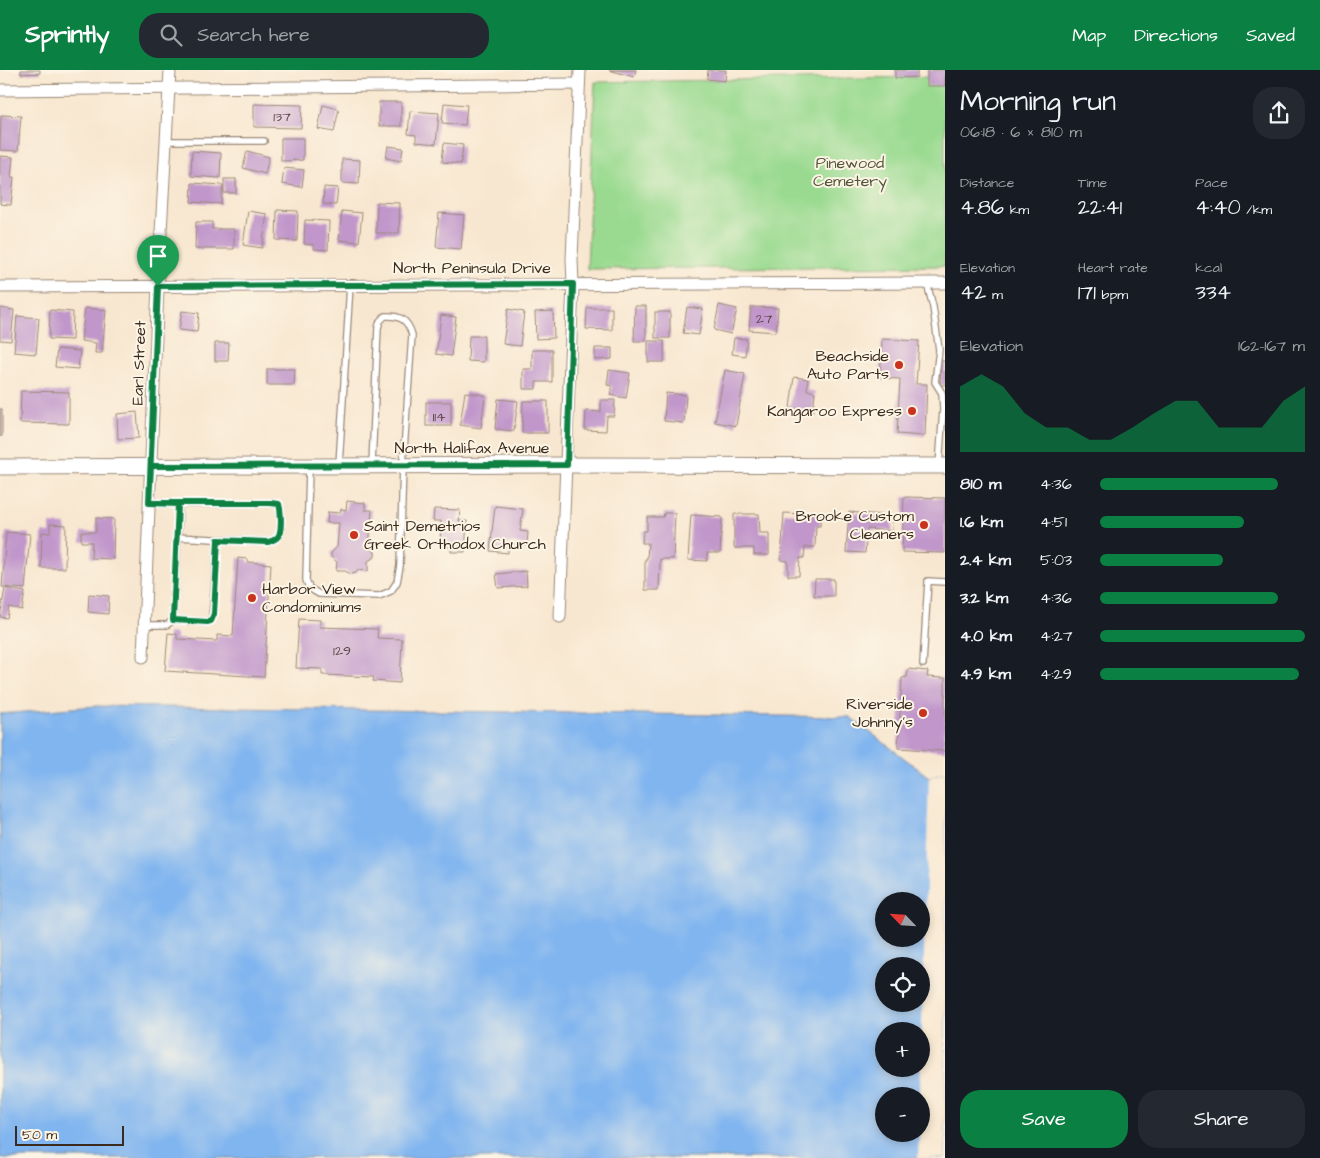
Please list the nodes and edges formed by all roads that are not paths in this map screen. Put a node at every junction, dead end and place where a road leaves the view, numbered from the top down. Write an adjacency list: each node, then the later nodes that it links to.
1 (170, 70): 4 (street, Earl Street)
2 (580, 70): 3 (street)
3 (579, 84): 4 (street); 10 (street)
4 (169, 88): 5 (street); 6 (street, Earl Street)
5 (0, 90)
6 (166, 141): 7 (lane); 12 (street, Earl Street)
7 (264, 141)
8 (927, 283): 9 (street, North Peninsula Drive); 10 (street, North Peninsula Drive); 14 (lane)
9 (945, 283)
10 (573, 284): 11 (street, North Peninsula Drive); 20 (street)
11 (350, 285): 12 (street, North Peninsula Drive); 17 (lane)
12 (158, 286): 13 (street, North Peninsula Drive); 21 (street, Earl Street)
13 (0, 287)
14 (942, 350): 15 (lane)
15 (944, 409): 22 (lane)
16 (309, 465): 17 (street, North Halifax Avenue); 19 (lane); 21 (street, North Halifax Avenue)
17 (340, 465): 18 (street, North Halifax Avenue)
18 (372, 465): 19 (street, North Halifax Avenue); 19 (lane)
19 (403, 465): 20 (street, North Halifax Avenue)
20 (567, 465): 22 (street, North Halifax Avenue); 29 (street)
21 (151, 466): 23 (street, North Halifax Avenue); 24 (street, Earl Street)
22 (942, 466)
23 (0, 468)
24 (149, 503): 25 (lane); 31 (street, Earl Street)
25 (178, 504): 26 (lane); 27 (lane)
26 (177, 537): 27 (lane); 30 (lane)
27 (218, 540): 30 (lane)
28 (945, 582): 33 (lane)
29 (560, 617)
30 (173, 620): 31 (lane)
31 (144, 625): 32 (street, Earl Street)
32 (143, 657)
33 (923, 664)

